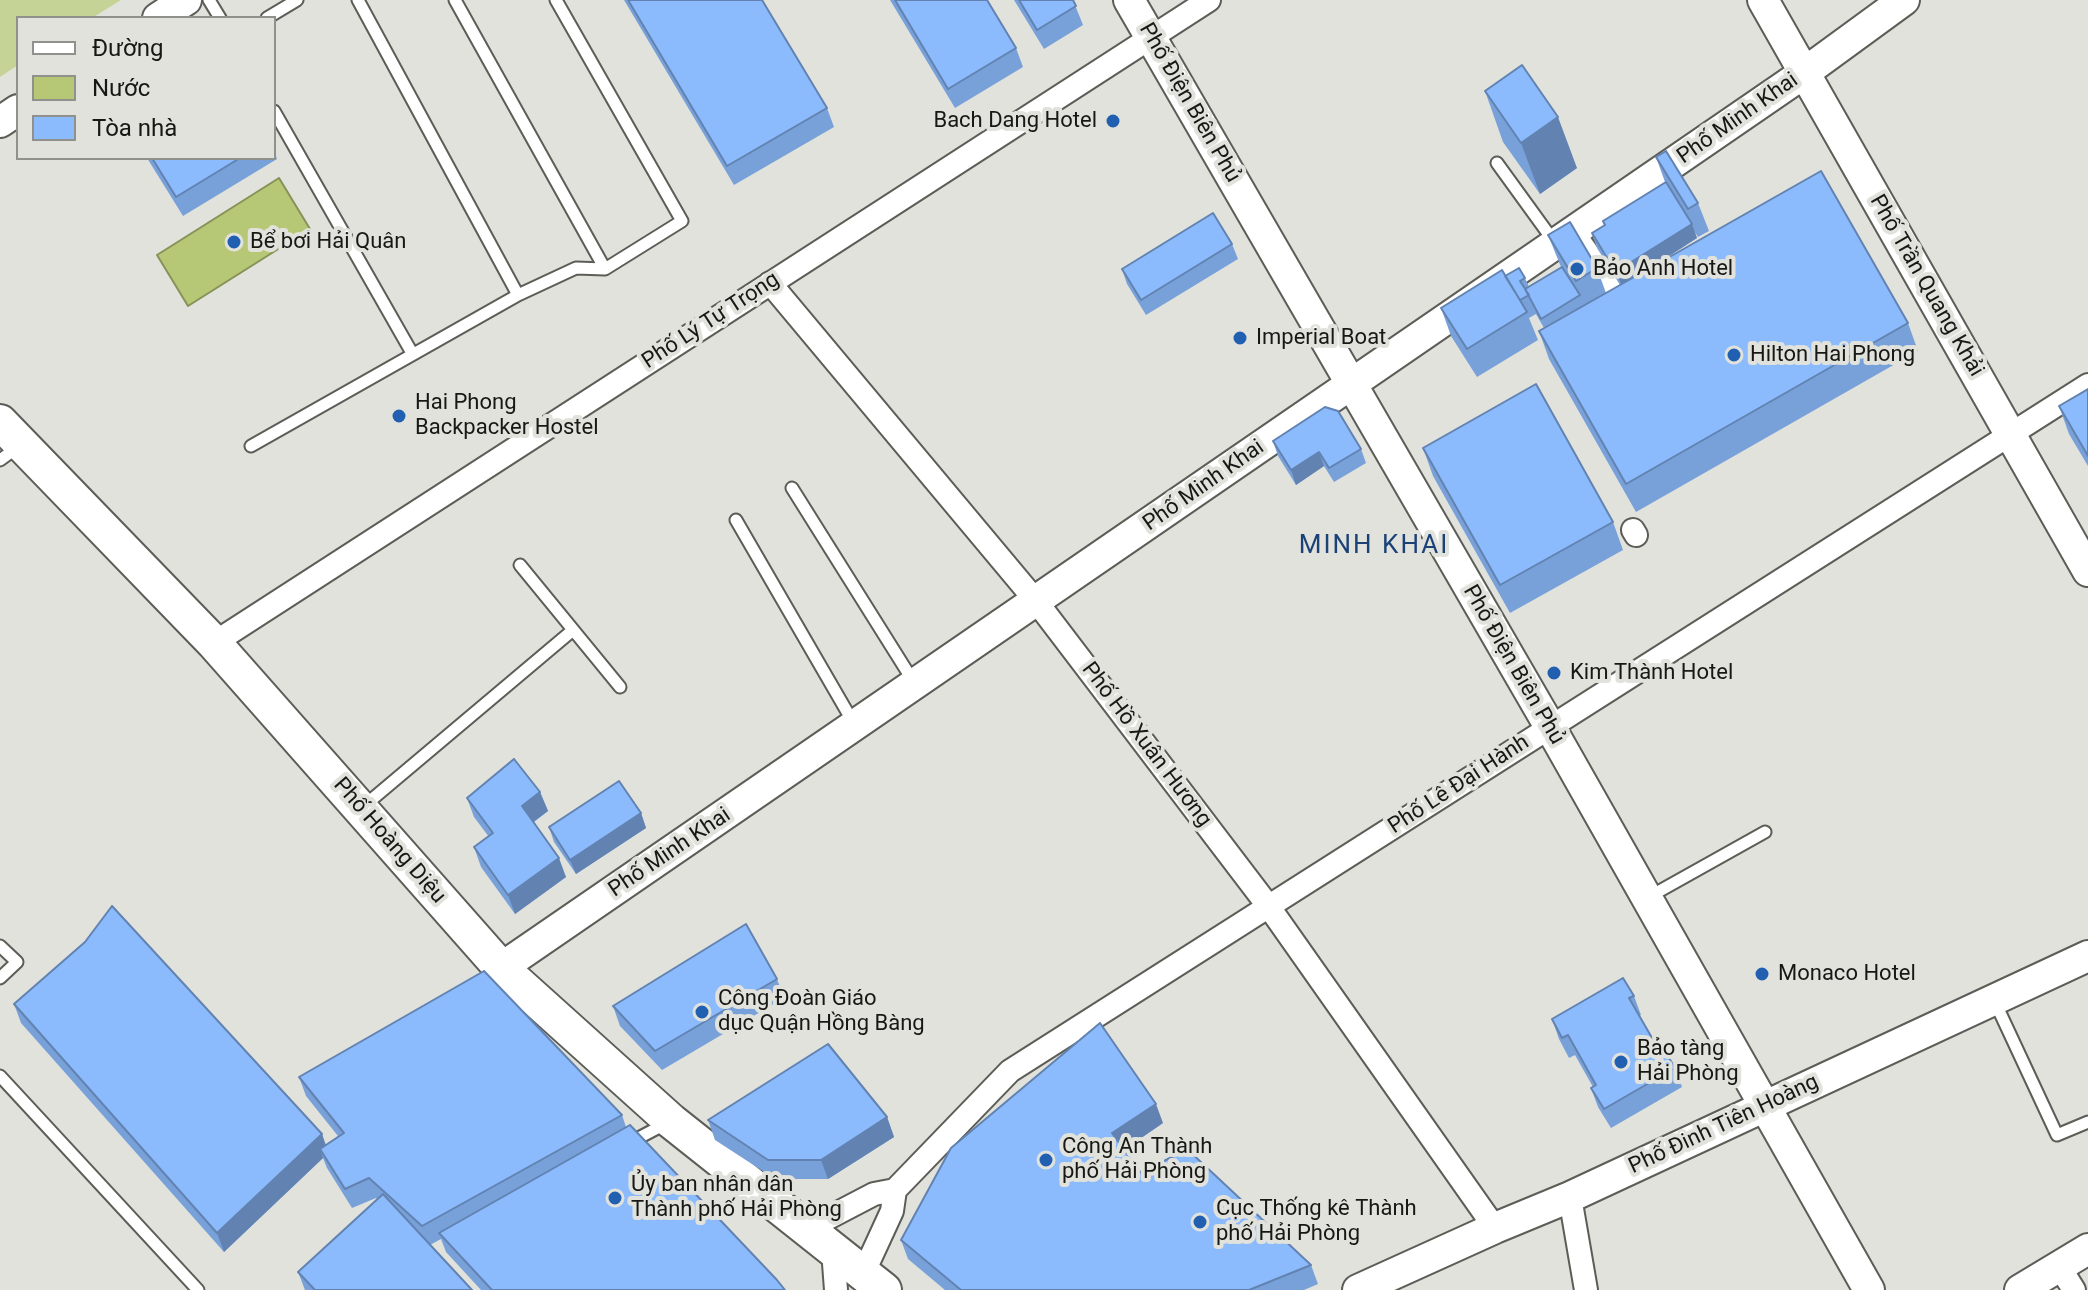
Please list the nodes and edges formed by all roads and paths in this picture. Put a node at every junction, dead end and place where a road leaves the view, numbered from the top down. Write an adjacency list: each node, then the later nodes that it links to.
1 (186, 0): 10 (main road)
2 (297, 0): 11 (lane)
3 (358, 0): 19 (lane)
4 (455, 0): 17 (lane)
5 (556, 0): 17 (lane)
6 (1129, 0): 12 (main road, Phố Điện Biên Phủ)
7 (1209, 0): 12 (street, Phố Lý Tự Trọng)
8 (1763, 0): 13 (main road, Phố Trần Quang Khải)
9 (1904, 0): 13 (main road, Phố Minh Khai)
10 (161, 16)
11 (270, 16)
12 (1151, 37): 18 (street, Phố Lý Tự Trọng); 22 (main road, Phố Điện Biên Phủ)
13 (1804, 73): 16 (main road, Phố Minh Khai); 24 (main road, Phố Trần Quang Khải)
14 (276, 115): 21 (lane)
15 (1497, 163): 16 (lane)
16 (1564, 238): 20 (street); 22 (main road, Phố Minh Khai)
17 (605, 269): 19 (lane)
18 (770, 283): 31 (street, Phố Hồ Xuân Hương); 33 (street, Phố Lý Tự Trọng)
19 (518, 295): 21 (lane)
20 (1622, 302)
21 (412, 353): 26 (lane)
22 (1350, 385): 31 (main road, Phố Minh Khai); 37 (main road, Phố Điện Biên Phủ)
23 (2088, 385): 24 (street, Phố Lê Đại Hành)
24 (2010, 434): 30 (main road, Phố Trần Quang Khải); 37 (street, Phố Lê Đại Hành)
25 (7, 442): 33 (main road, Phố Hoàng Diệu)
26 (251, 446)
27 (792, 488): 34 (lane)
28 (736, 520): 36 (lane)
29 (520, 565): 32 (lane)
30 (2088, 571)
31 (1036, 601): 34 (main road, Phố Minh Khai); 41 (street, Phố Hồ Xuân Hương)
32 (573, 630): 35 (lane); 38 (lane)
33 (214, 643): 38 (main road, Phố Hoàng Diệu)
34 (915, 684): 36 (main road, Phố Minh Khai)
35 (620, 687)
36 (855, 726): 44 (main road, Phố Minh Khai)
37 (1550, 727): 40 (main road, Phố Điện Biên Phủ); 41 (street, Phố Lê Đại Hành)
38 (360, 809): 44 (main road, Phố Hoàng Diệu)
39 (1765, 832): 40 (lane)
40 (1647, 898): 48 (main road, Phố Điện Biên Phủ)
41 (1269, 907): 52 (street, Phố Lê Đại Hành); 54 (street, Phố Hồ Xuân Hương)
42 (0, 946): 45 (lane)
43 (2088, 956): 46 (main road, Phố Đinh Tiên Hoàng)
44 (494, 972): 49 (main road, Phố Hoàng Diệu)
45 (0, 978)
46 (1993, 1000): 48 (main road, Phố Đinh Tiên Hoàng); 50 (lane)
47 (0, 1076): 59 (lane)
48 (1764, 1106): 53 (main road, Phố Đinh Tiên Hoàng); 62 (main road, Phố Điện Biên Phủ)
49 (671, 1121): 51 (lane); 55 (main road, Phố Hoàng Diệu)
50 (2088, 1122)
51 (615, 1151)
52 (895, 1190): 55 (street, Phố Lê Đại Hành); 58 (street, Phố Lê Đại Hành)
53 (1570, 1197): 54 (main road, Phố Đinh Tiên Hoàng); 61 (street)
54 (1495, 1228): 60 (main road, Phố Đinh Tiên Hoàng)
55 (807, 1229): 58 (main road, Phố Hoàng Diệu)
56 (2088, 1249): 57 (main road)
57 (2067, 1278): 63 (main road)
58 (861, 1285)
59 (198, 1290)
60 (1358, 1290)
61 (1586, 1290)
62 (1869, 1290)
63 (2020, 1290)

